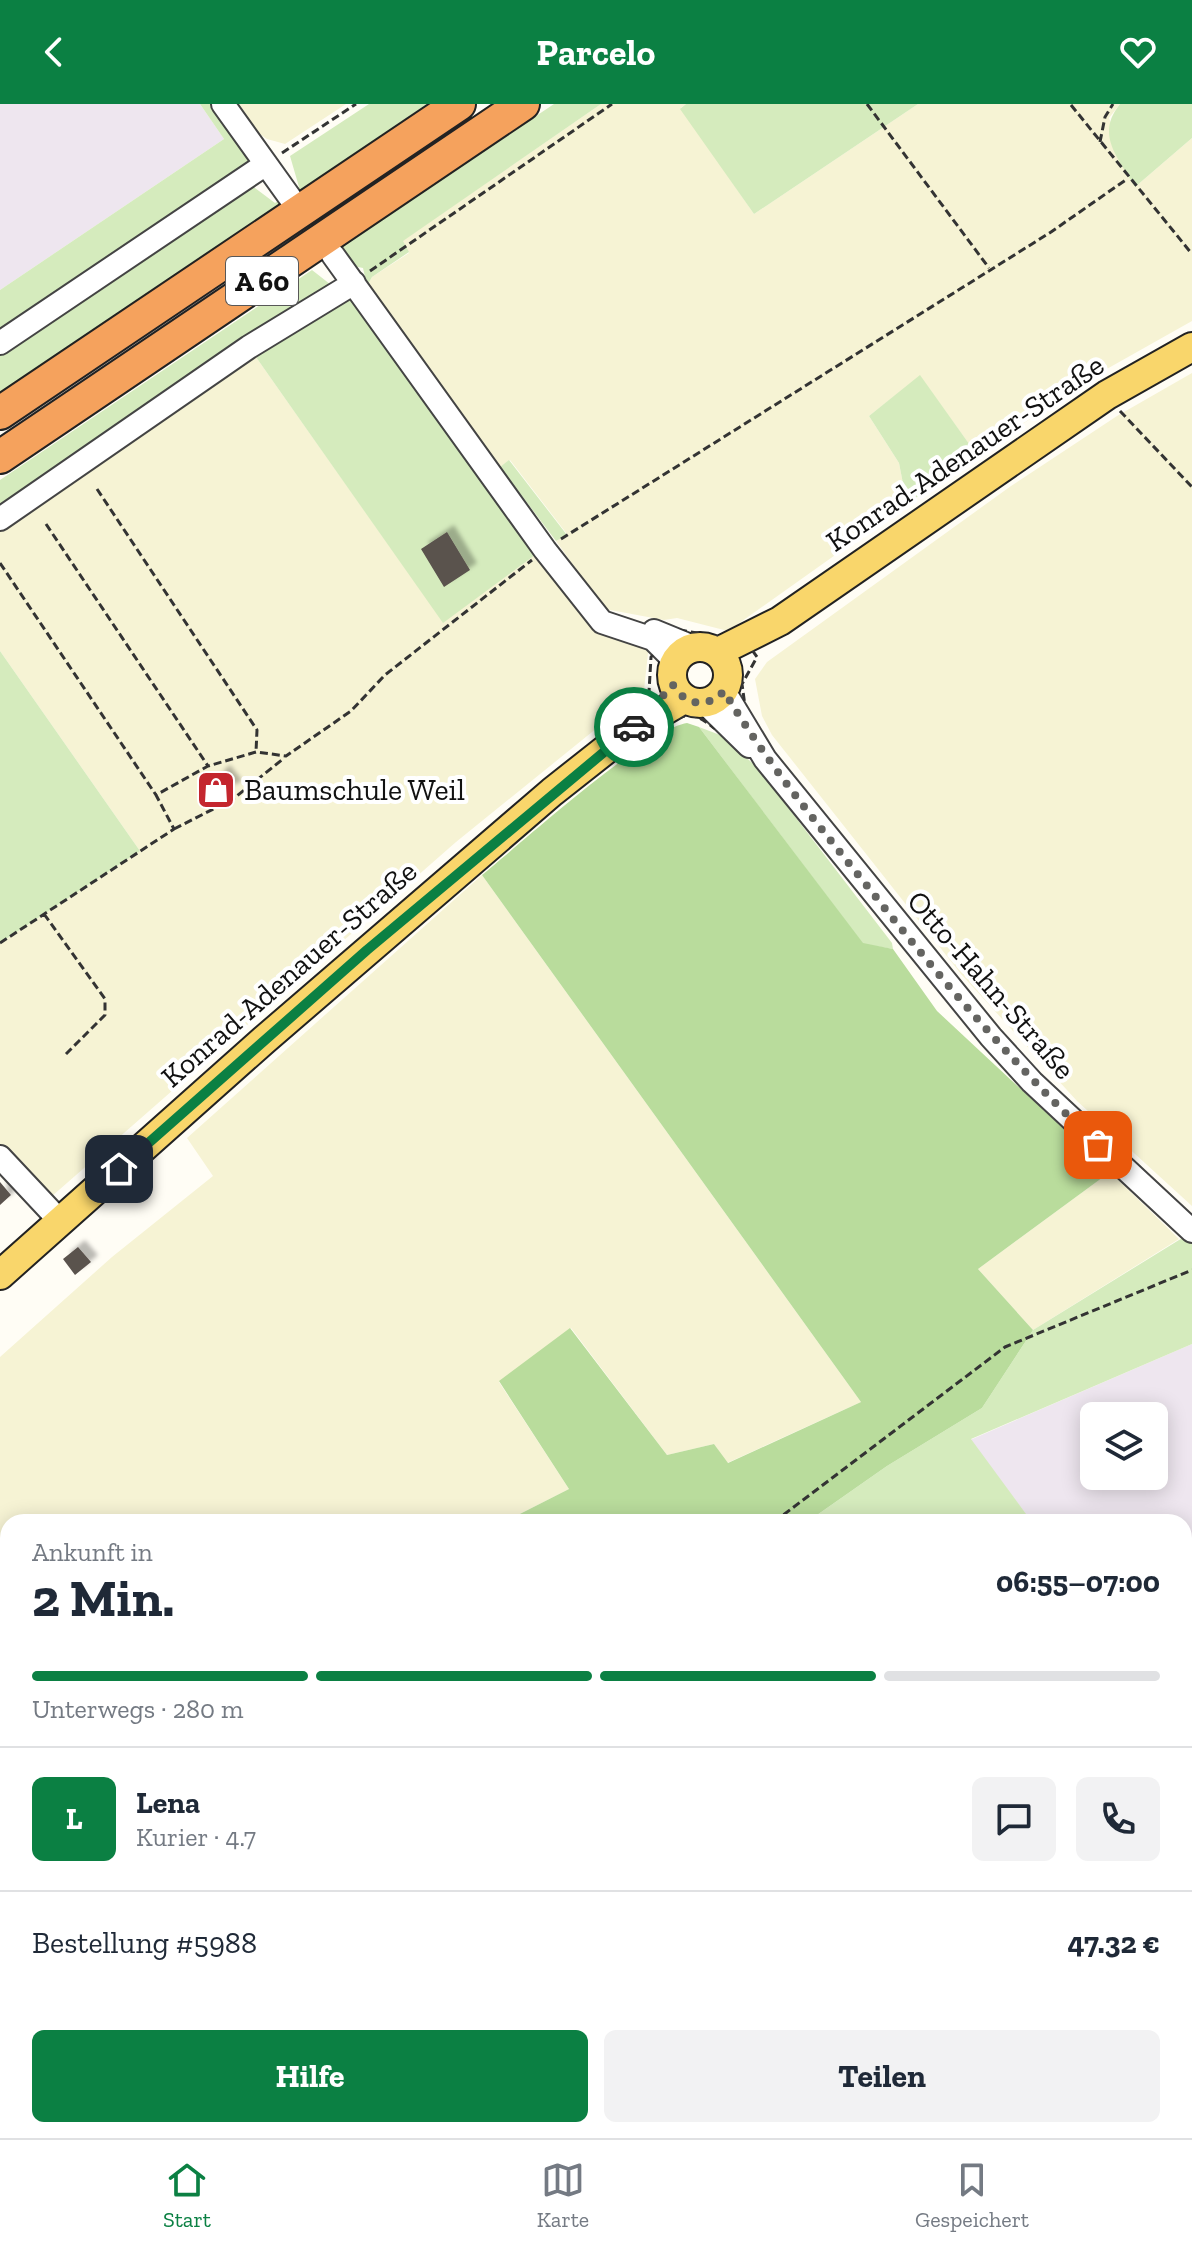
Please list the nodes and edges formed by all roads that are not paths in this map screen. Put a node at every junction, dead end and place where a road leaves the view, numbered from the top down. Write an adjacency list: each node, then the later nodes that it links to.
1 (223, 104): 4 (street)
2 (459, 104): 10 (highway, A 60)
3 (523, 104): 11 (highway, A 60)
4 (266, 164): 5 (street); 8 (street)
5 (291, 199)
6 (333, 255): 7 (street)
7 (354, 283): 12 (street); 13 (street)
8 (0, 343)
9 (1192, 347): 13 (main road, Konrad-Adenauer-Straße)
10 (0, 413)
11 (0, 457)
12 (0, 519)
13 (696, 679): 15 (main road, Konrad-Adenauer-Straße); 16 (street, Otto-Hahn-Straße)
14 (0, 1157): 15 (street)
15 (60, 1221): 17 (main road, Konrad-Adenauer-Straße)
16 (1192, 1231)
17 (0, 1275)

